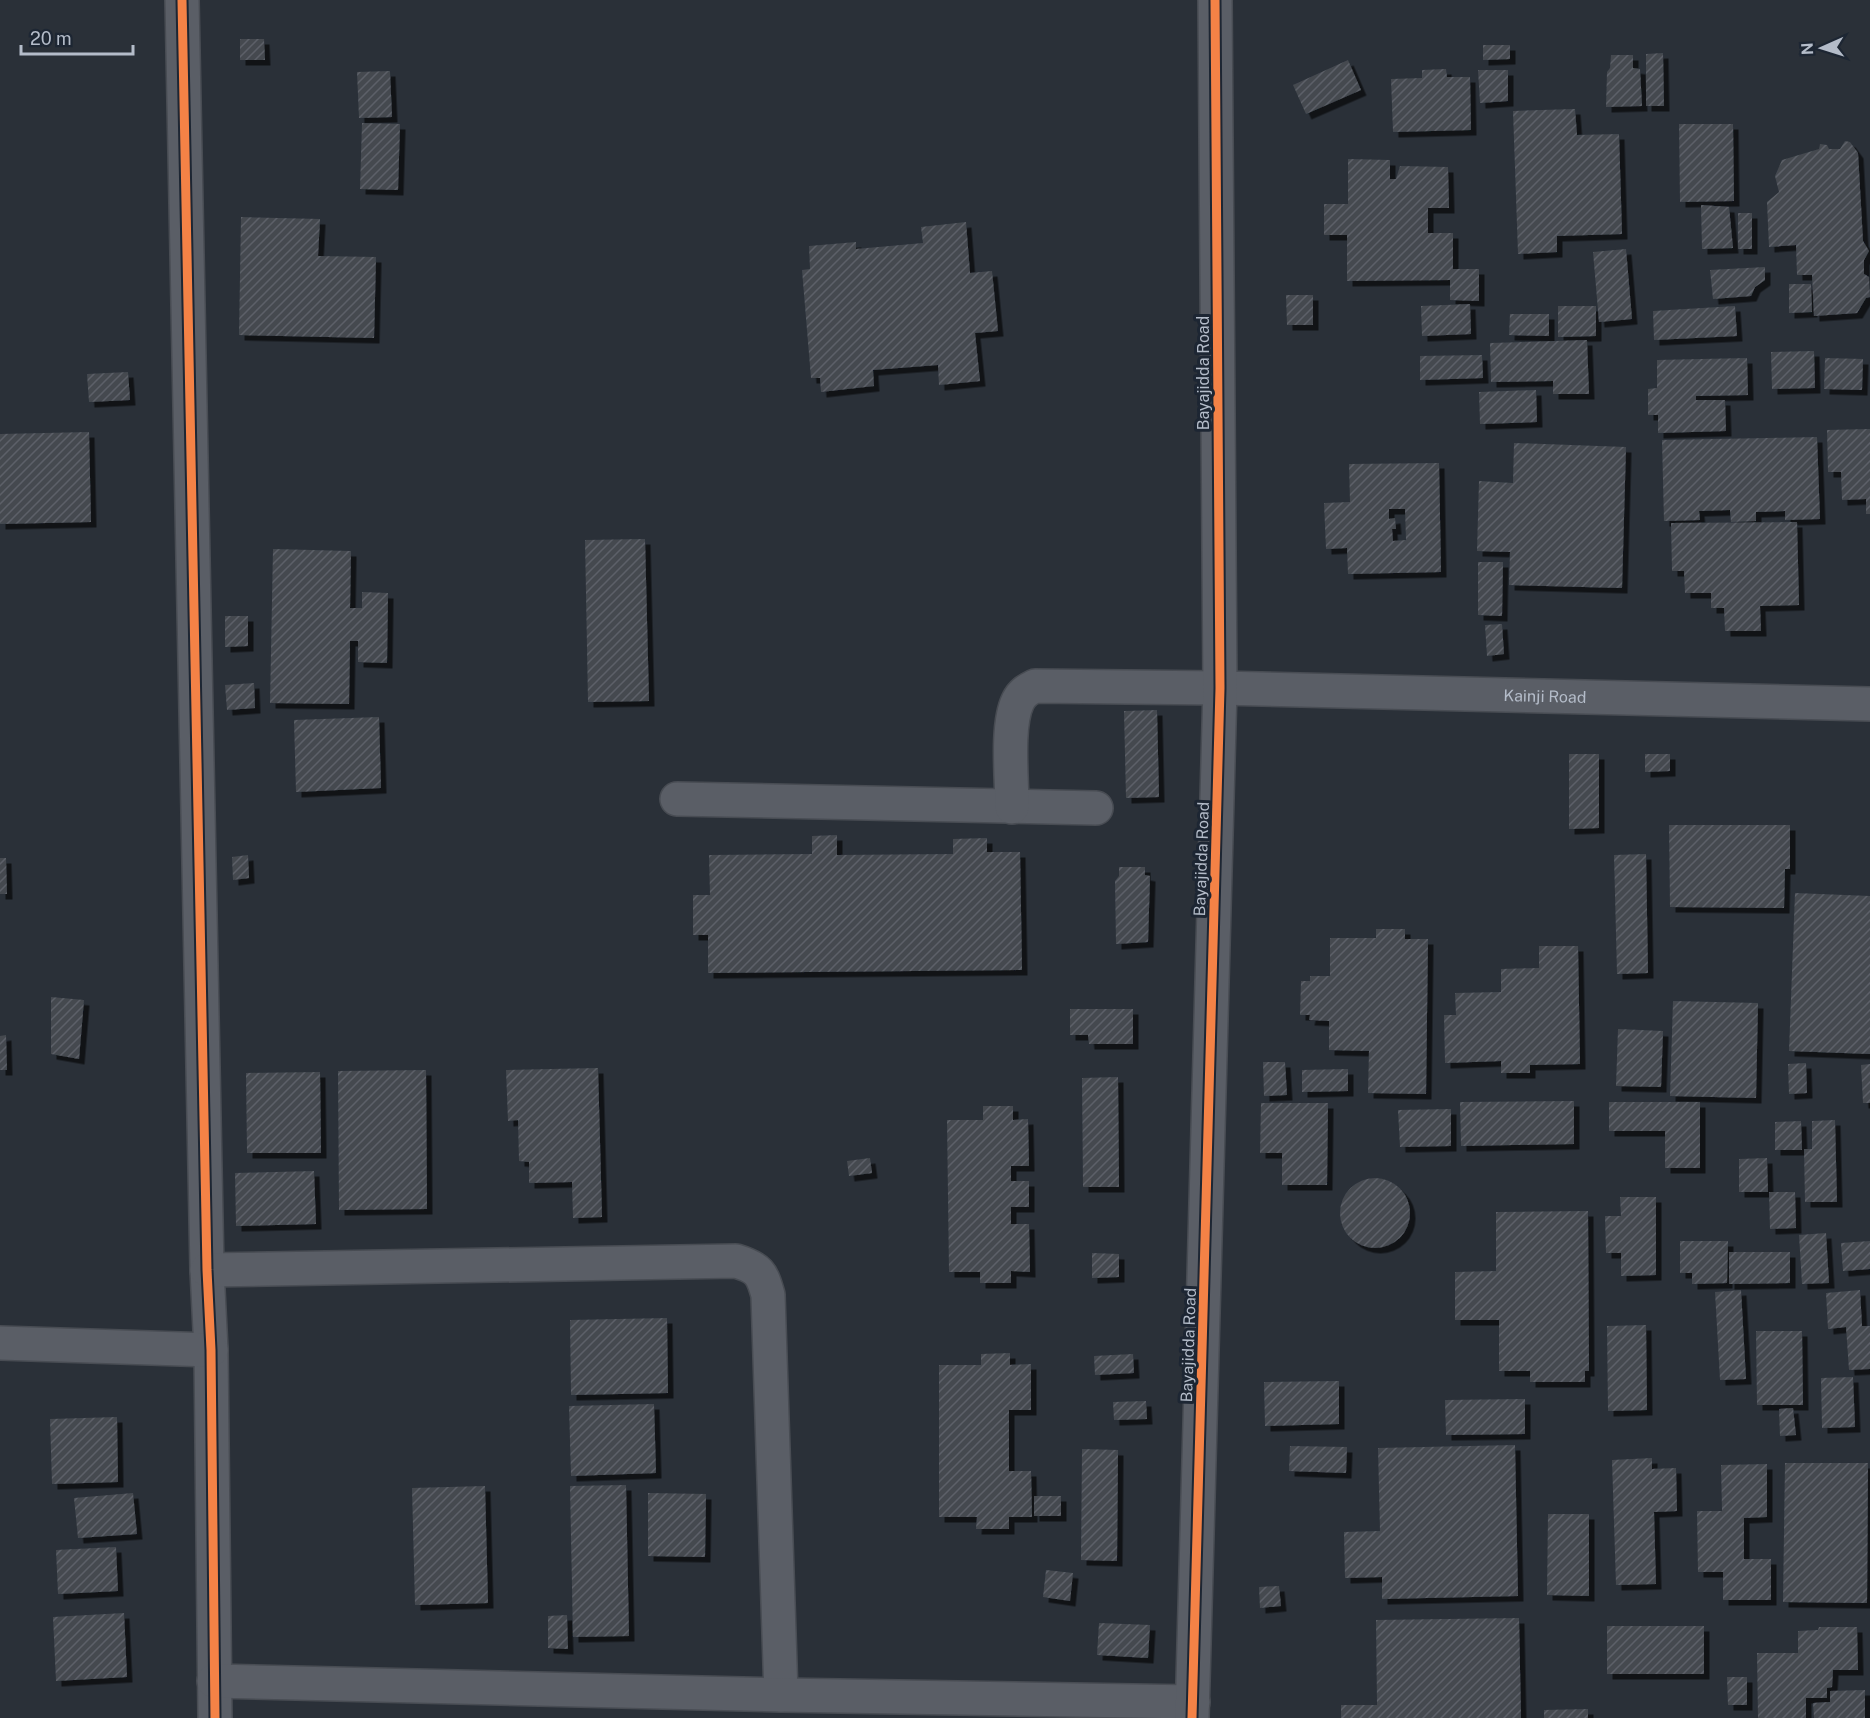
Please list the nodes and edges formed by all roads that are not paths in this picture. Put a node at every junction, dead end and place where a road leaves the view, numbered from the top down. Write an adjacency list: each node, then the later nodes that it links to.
1 (182, 0): 8 (street)
2 (1215, 0): 3 (street, Bayajidda Road)
3 (1221, 688): 4 (street, Kainji Road); 6 (street, Kainji Road); 13 (street, Bayajidda Road)
4 (1870, 704)
5 (677, 799): 6 (street)
6 (1012, 807): 7 (street)
7 (1096, 808)
8 (207, 1270): 10 (street); 12 (street)
9 (0, 1344): 10 (street)
10 (211, 1350): 11 (street)
11 (214, 1681): 12 (street); 14 (street)
12 (781, 1695): 13 (street)
13 (1193, 1710)
14 (215, 1718)

